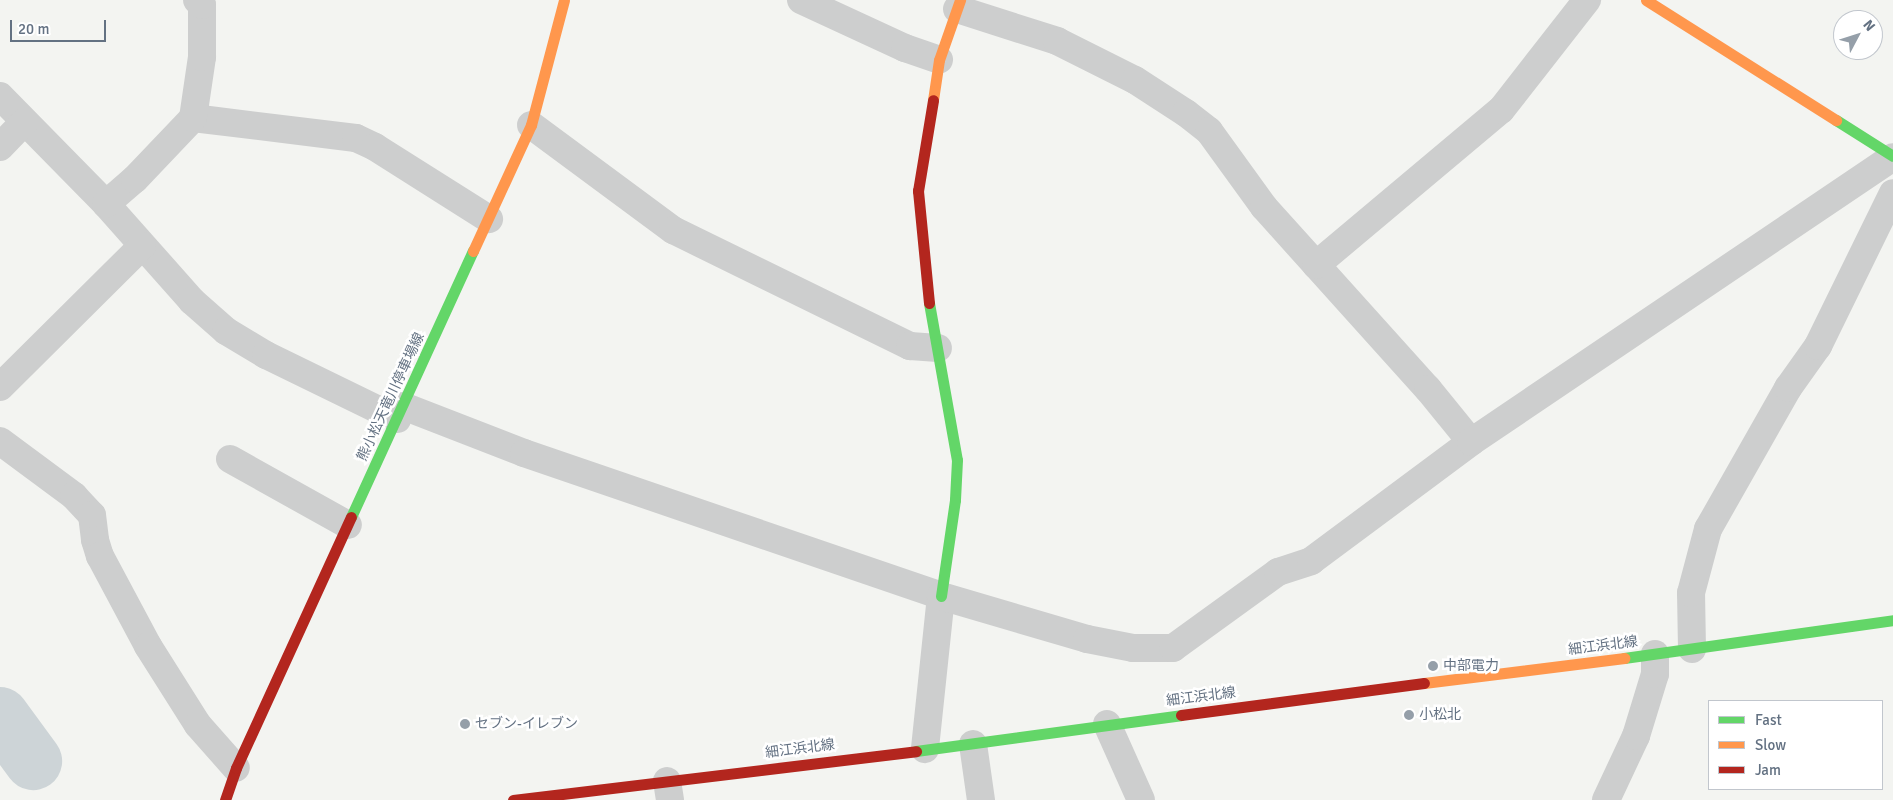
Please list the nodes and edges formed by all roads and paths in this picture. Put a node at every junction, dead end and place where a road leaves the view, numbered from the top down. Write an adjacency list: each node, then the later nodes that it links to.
1 (197, 0): 9 (street)
2 (564, 0): 11 (main road, 熊小松天竜川停車場線)
3 (801, 0): 7 (street)
4 (1587, 0): 18 (street)
5 (1646, 0): 13 (main road)
6 (958, 4): 7 (main road); 18 (street)
7 (939, 60): 19 (main road)
8 (0, 96): 10 (street)
9 (193, 118): 15 (street); 16 (street)
10 (24, 122): 12 (street); 15 (street)
11 (531, 124): 16 (main road, 熊小松天竜川停車場線); 19 (street)
12 (0, 147)
13 (1893, 157): 23 (street)
14 (1893, 193): 28 (street)
15 (106, 204): 17 (street)
16 (489, 219): 21 (main road, 熊小松天竜川停車場線)
17 (142, 246): 20 (street); 21 (street)
18 (1316, 265): 23 (street)
19 (938, 348): 26 (main road)
20 (0, 387)
21 (400, 413): 25 (main road, 熊小松天竜川停車場線); 26 (street)
22 (0, 441): 33 (street)
23 (1471, 442): 26 (street)
24 (230, 459): 25 (street)
25 (348, 525): 33 (main road, 熊小松天竜川停車場線)
26 (941, 596): 32 (street)
27 (1893, 620): 28 (main road, 細江浜北線)
28 (1692, 649): 29 (main road, 細江浜北線)
29 (1655, 654): 30 (main road, 細江浜北線); 39 (street)
30 (1107, 724): 31 (main road, 細江浜北線); 38 (street)
31 (973, 744): 32 (main road, 細江浜北線); 37 (street)
32 (925, 749): 34 (main road, 細江浜北線)
33 (236, 768): 35 (main road, 熊小松天竜川停車場線)
34 (668, 790): 36 (main road, 細江浜北線)
35 (225, 800)
36 (513, 800)
37 (981, 800)
38 (1141, 800)
39 (1606, 800)

